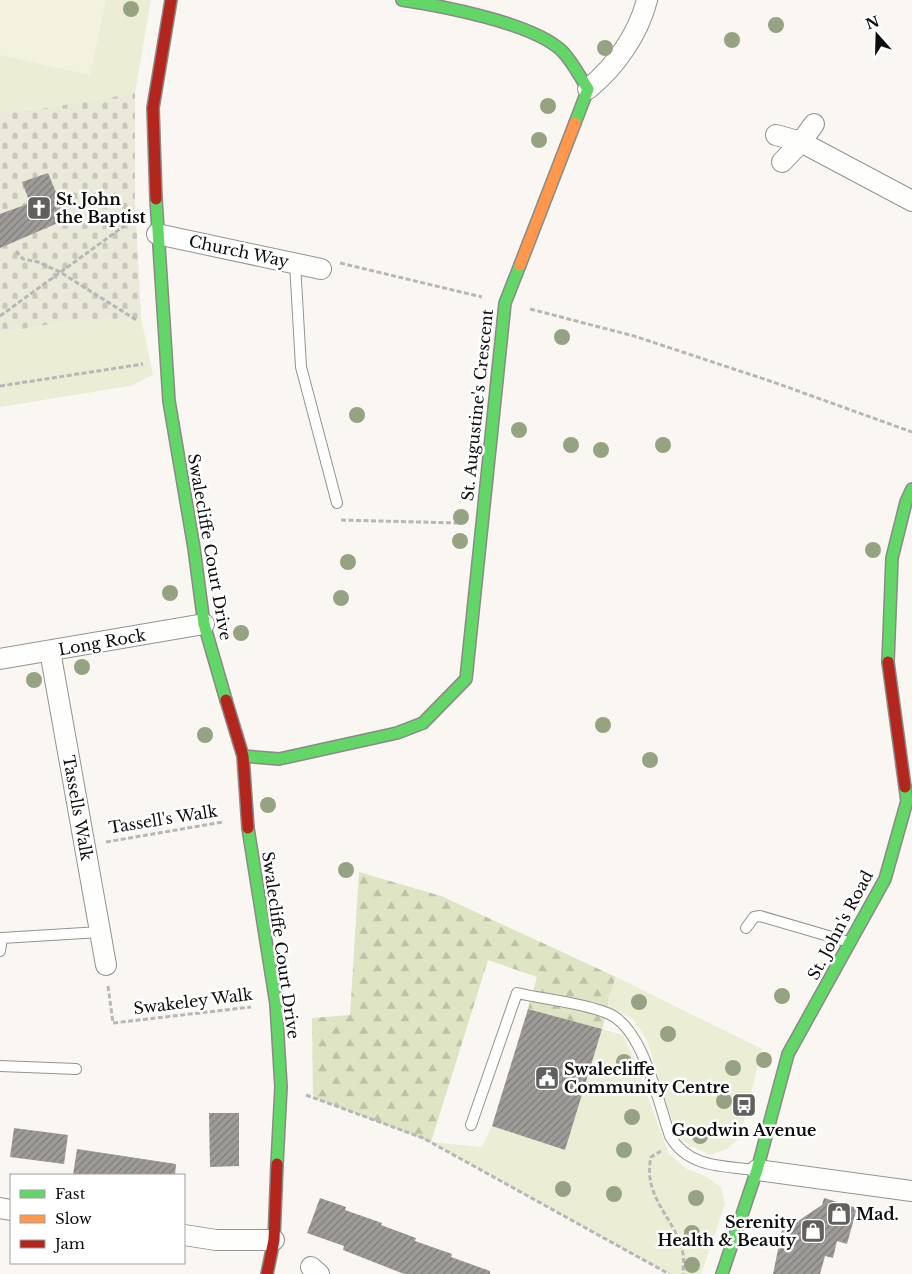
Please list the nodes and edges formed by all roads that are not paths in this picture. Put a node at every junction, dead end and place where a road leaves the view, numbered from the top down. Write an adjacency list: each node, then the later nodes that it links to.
1 (171, 0): 10 (street, Swalecliffe Court Drive)
2 (402, 0): 4 (street)
3 (647, 0): 4 (street)
4 (588, 89): 18 (street, St. Augustine's Crescent)
5 (814, 124): 7 (street)
6 (776, 135): 7 (street)
7 (801, 142): 8 (street); 9 (street)
8 (782, 162)
9 (912, 201)
10 (157, 234): 11 (street, Church Way); 15 (street, Swalecliffe Court Drive)
11 (295, 263): 12 (street, Church Way); 14 (lane)
12 (321, 269)
13 (912, 489): 21 (street, St. John's Road)
14 (337, 503)
15 (204, 624): 16 (street, Long Rock); 18 (street, Swalecliffe Court Drive)
16 (50, 651): 17 (street, Long Rock); 20 (street, Tassells Walk)
17 (0, 659)
18 (243, 756): 30 (street, Swalecliffe Court Drive)
19 (746, 928): 21 (lane)
20 (100, 932): 22 (lane); 23 (street, Tassells Walk)
21 (850, 943): 27 (street, St. John's Road)
22 (0, 951)
23 (106, 965)
24 (0, 1066): 25 (lane)
25 (76, 1069)
26 (471, 1125): 27 (lane)
27 (758, 1170): 28 (street); 32 (street, St. John's Road)
28 (912, 1191)
29 (185, 1235): 30 (street)
30 (274, 1240): 31 (street, Swalecliffe Court Drive)
31 (266, 1274)
32 (722, 1274)

